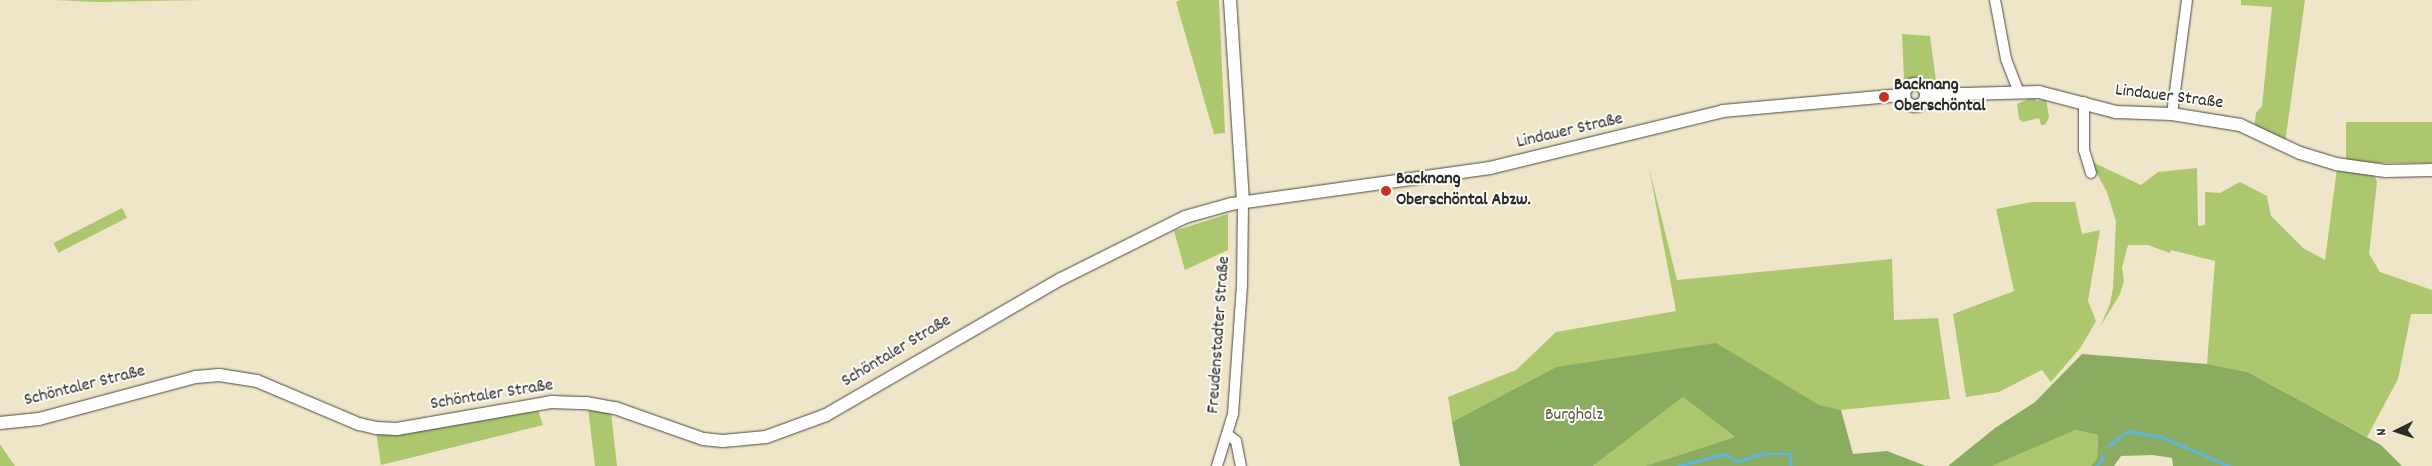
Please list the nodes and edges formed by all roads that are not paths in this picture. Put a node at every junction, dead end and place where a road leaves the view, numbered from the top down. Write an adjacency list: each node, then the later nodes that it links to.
1 (1230, 0): 9 (street)
2 (1995, 0): 4 (street)
3 (2187, 0): 6 (street)
4 (2018, 91): 5 (street, Lindauer Straße); 9 (street, Lindauer Straße)
5 (2084, 102): 6 (street, Lindauer Straße); 8 (street)
6 (2172, 114): 7 (street, Lindauer Straße)
7 (2432, 170)
8 (2091, 173)
9 (1243, 204): 10 (street, Schöntaler Straße); 11 (street, Freudenstadter Straße)
10 (0, 423)
11 (1228, 435): 12 (street, Freudenstadter Straße); 13 (street)
12 (1217, 466)
13 (1241, 466)

